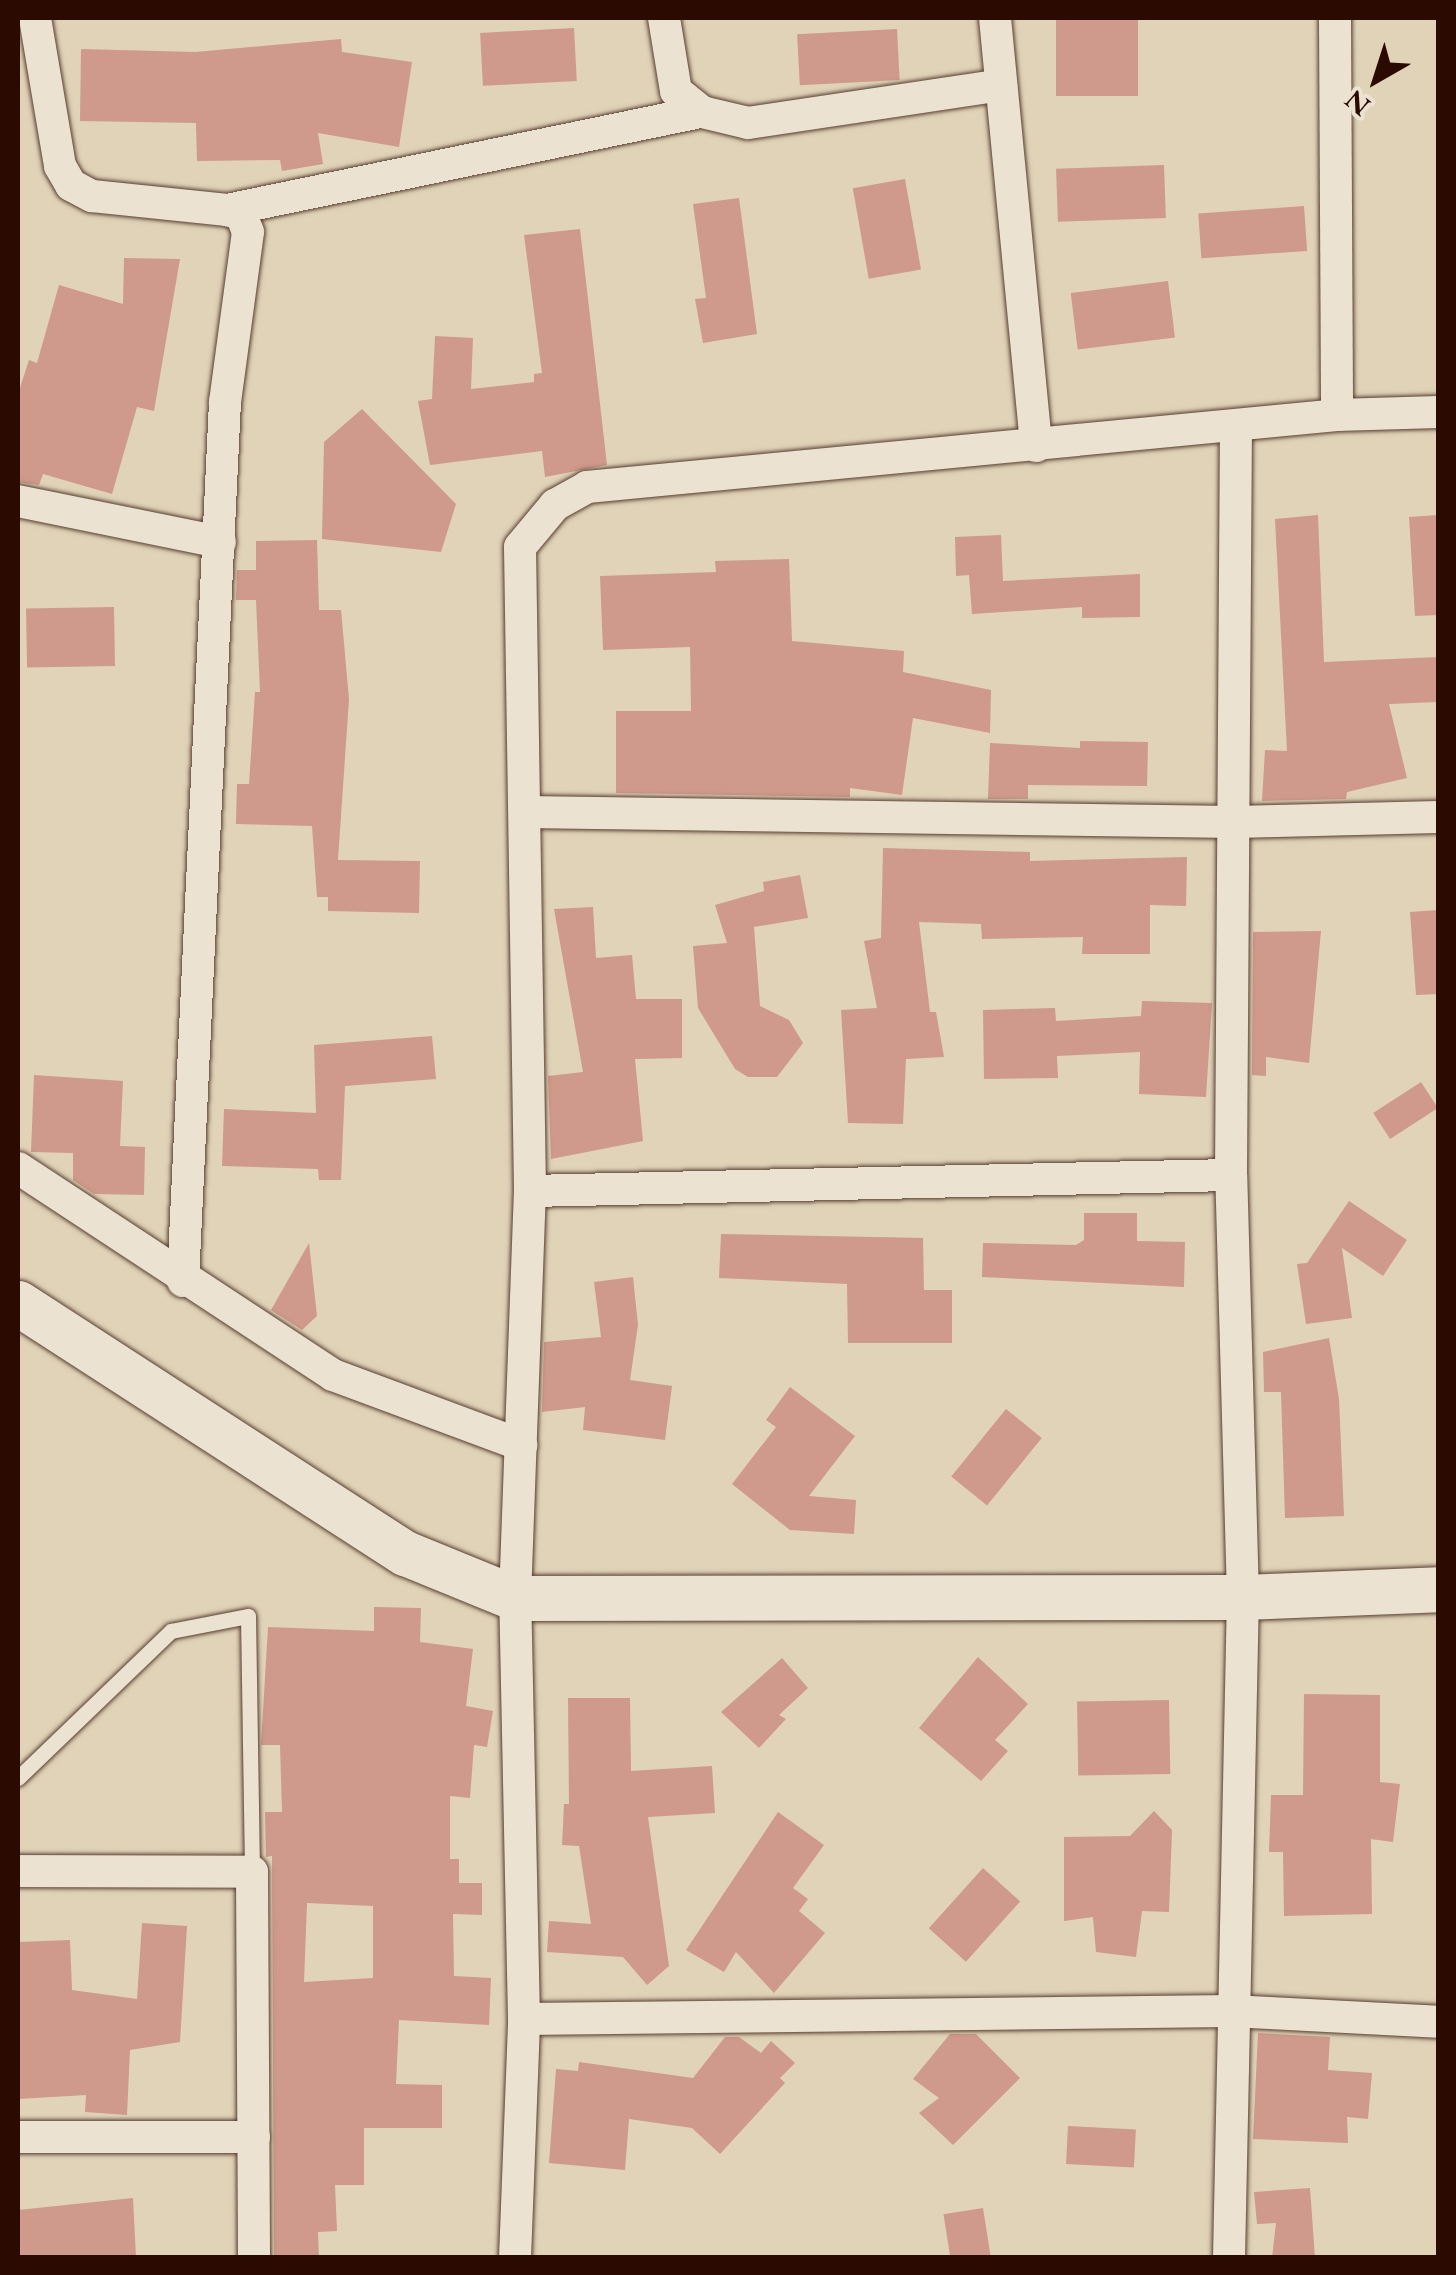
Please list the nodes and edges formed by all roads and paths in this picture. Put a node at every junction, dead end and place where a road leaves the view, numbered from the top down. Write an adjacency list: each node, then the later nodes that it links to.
1 (36, 18): 7 (street)
2 (664, 18): 6 (street)
3 (995, 18): 5 (street)
4 (1335, 18): 9 (street)
5 (1002, 85): 6 (street); 11 (street)
6 (702, 112): 7 (street)
7 (227, 210): 13 (street)
8 (1438, 412): 9 (street)
9 (1337, 415): 10 (street)
10 (1236, 428): 11 (street); 16 (street)
11 (1036, 446): 14 (street)
12 (18, 501): 13 (street)
13 (220, 542): 20 (street)
14 (524, 812): 16 (street); 19 (street)
15 (1438, 817): 16 (street)
16 (1235, 822): 18 (street)
17 (18, 1168): 20 (street)
18 (1231, 1175): 19 (street); 24 (street)
19 (530, 1192): 22 (street)
20 (182, 1281): 22 (street)
21 (18, 1303): 25 (street)
22 (521, 1445): 25 (street)
23 (1438, 1589): 24 (street)
24 (1243, 1596): 25 (street); 29 (street)
25 (516, 1598): 30 (street)
26 (18, 1778): 28 (lane)
27 (18, 1871): 28 (street)
28 (252, 1872): 33 (street)
29 (1231, 2011): 30 (street); 31 (street); 36 (street)
30 (524, 2018): 35 (street)
31 (1438, 2022)
32 (18, 2137): 33 (street)
33 (254, 2137): 34 (street)
34 (254, 2258)
35 (515, 2258)
36 (1229, 2258)

